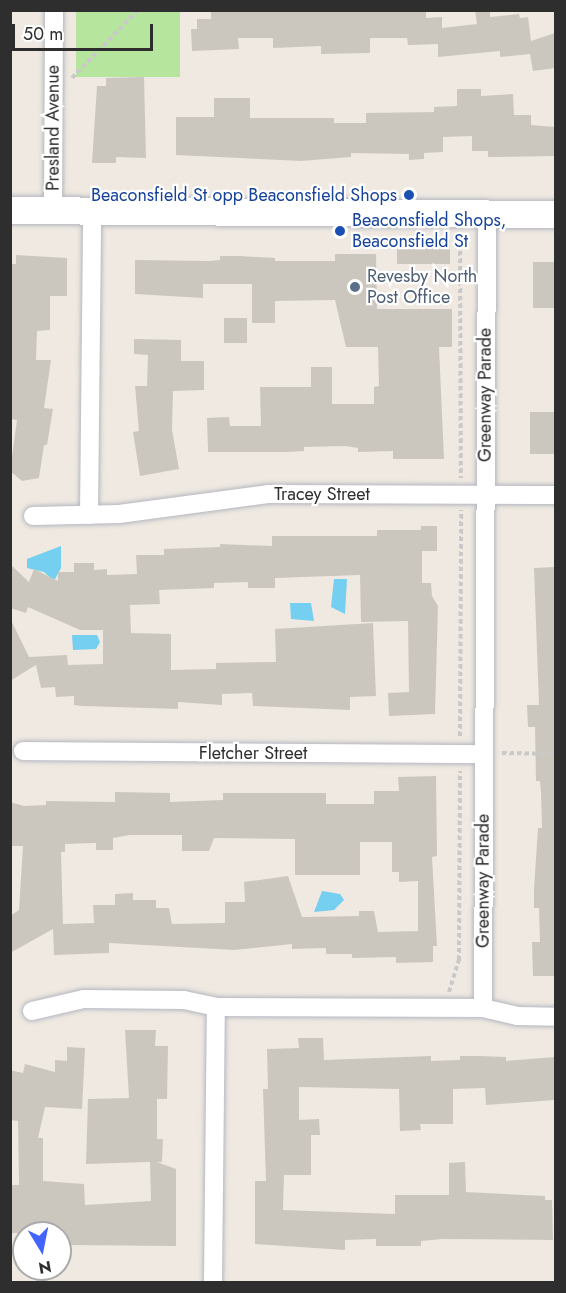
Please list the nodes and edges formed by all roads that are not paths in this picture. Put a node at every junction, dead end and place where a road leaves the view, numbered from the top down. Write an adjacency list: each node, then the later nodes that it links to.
1 (54, 10): 3 (street, Presland Avenue)
2 (10, 210): 3 (main road)
3 (53, 210): 4 (main road)
4 (92, 211): 5 (main road); 9 (street)
5 (487, 213): 6 (main road); 7 (street, Greenway Parade)
6 (555, 214)
7 (486, 495): 8 (street, Tracey Street); 9 (street, Tracey Street); 12 (street, Greenway Parade)
8 (555, 495)
9 (89, 515): 10 (street, Tracey Street)
10 (33, 516)
11 (23, 751): 12 (street, Fletcher Street)
12 (484, 754): 14 (street, Greenway Parade)
13 (216, 1007): 14 (street); 15 (street); 17 (street)
14 (483, 1008): 16 (street)
15 (32, 1011)
16 (555, 1017)
17 (213, 1282)

